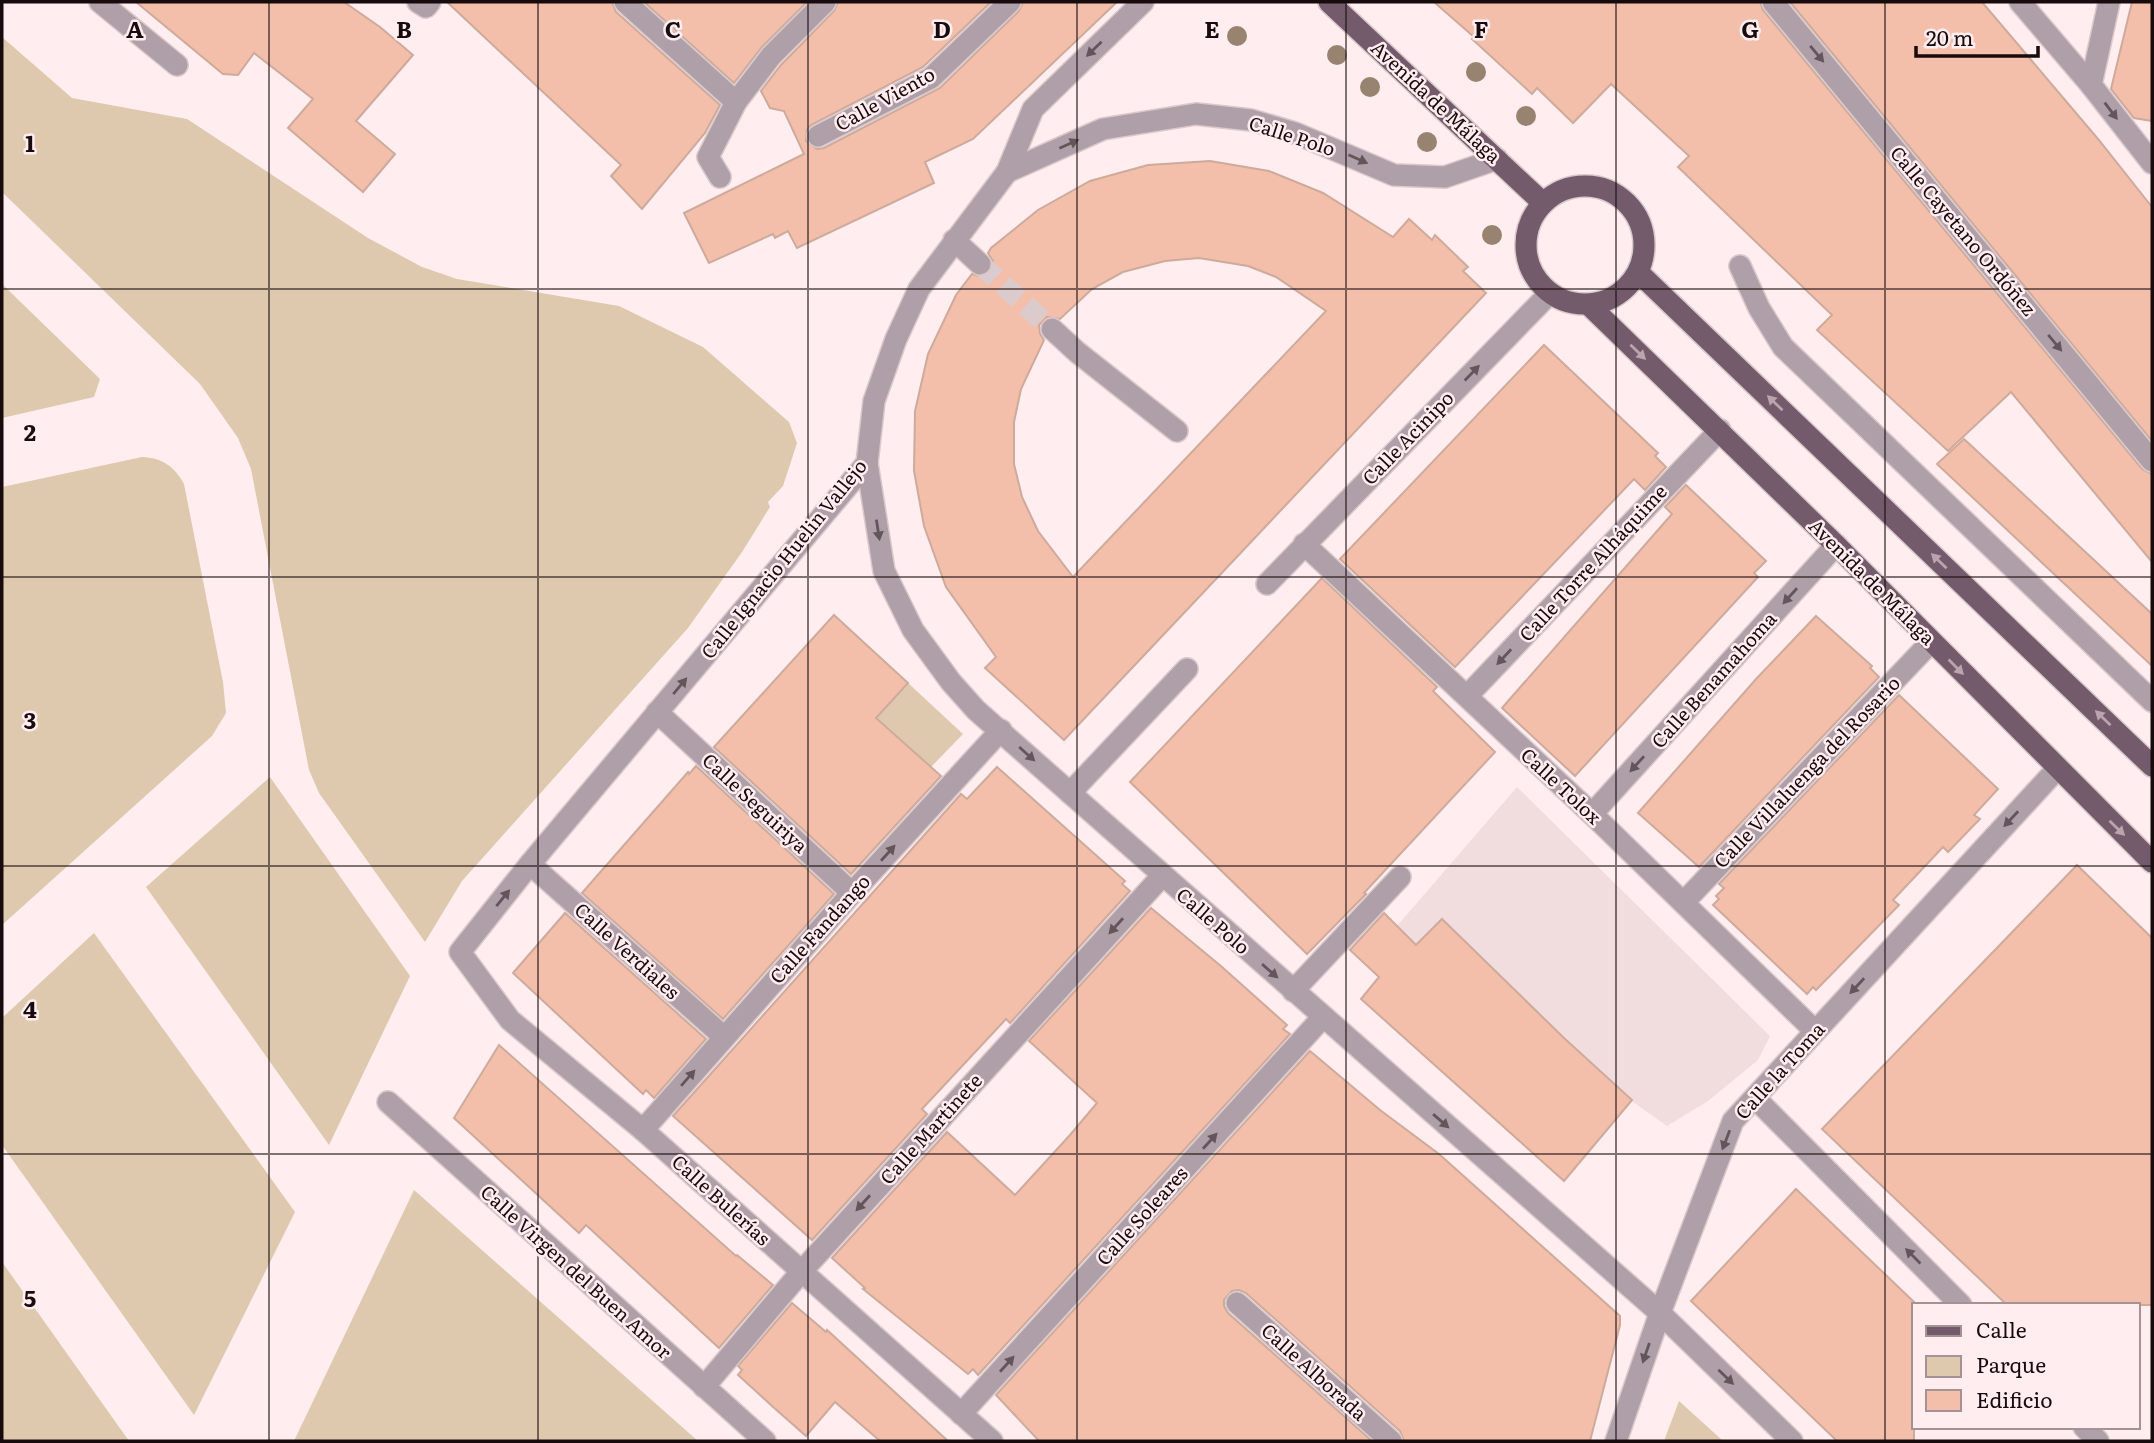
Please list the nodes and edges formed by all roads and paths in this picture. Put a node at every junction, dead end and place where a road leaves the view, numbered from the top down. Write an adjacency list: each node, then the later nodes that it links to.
1 (100, 2): 10 (street)
2 (625, 2): 12 (street)
3 (825, 2): 12 (street)
4 (1010, 2): 13 (street, Calle Viento)
5 (1143, 2): 17 (street, Calle Ignacio Huelin Vallejo, one-way to 17)
6 (1329, 2): 15 (main road, Avenida de Málaga)
7 (1773, 2): 29 (street, Calle Cayetano Ordóñez, one-way to 29)
8 (2020, 2): 11 (street)
9 (2109, 2): 11 (street)
10 (177, 65)
11 (2091, 85): 14 (street, one-way to 14)
12 (736, 102): 18 (street)
13 (818, 136)
14 (2142, 141): 16 (street)
15 (1497, 159): 17 (street, Calle Polo, one-way to 15); 19 (main road, Avenida de Málaga)
16 (2152, 163)
17 (1007, 172): 20 (street, Calle Ignacio Huelin Vallejo)
18 (720, 177)
19 (1543, 203): 23 (main road); 24 (main road)
20 (954, 240): 21 (street); 30 (street, Calle Ignacio Huelin Vallejo)
21 (980, 264)
22 (1740, 266): 37 (street)
23 (1639, 273): 25 (main road); 40 (main road, one-way to 23)
24 (1550, 293): 25 (main road); 31 (street, Calle Acinipo, one-way to 24)
25 (1588, 305): 27 (main road, Avenida de Málaga, one-way to 27)
26 (1052, 329): 28 (street)
27 (1720, 430): 32 (main road, Avenida de Málaga); 36 (street, Calle Torre Alháquime, one-way to 36)
28 (1177, 431)
29 (2152, 461)
30 (867, 463): 38 (street, Calle Ignacio Huelin Vallejo, one-way to 30); 39 (street, Calle Polo, one-way to 39)
31 (1304, 544): 33 (street, Calle Acinipo); 36 (street, Calle Tolox)
32 (1836, 545): 34 (main road, Avenida de Málaga); 43 (street, Calle Benamahoma, one-way to 43)
33 (1267, 584)
34 (1931, 642): 41 (main road, Avenida de Málaga, one-way to 41); 49 (street, Calle Villaluenga del Rosario)
35 (1187, 669): 42 (street)
36 (1468, 695): 43 (street, Calle Tolox)
37 (2152, 701)
38 (657, 712): 45 (street, Calle Ignacio Huelin Vallejo); 48 (street, Calle Seguiriya)
39 (1001, 730): 42 (street, Calle Polo, one-way to 42); 48 (street, Calle Fandango, one-way to 39)
40 (2152, 766)
41 (2057, 769): 44 (main road, Avenida de Málaga, one-way to 44); 53 (street, Calle la Toma, one-way to 53)
42 (1070, 793): 46 (street, Calle Polo)
43 (1592, 814): 49 (street, Calle Tolox)
44 (2152, 862)
45 (530, 864): 50 (street, Calle Ignacio Huelin Vallejo, one-way to 45); 54 (street, Calle Verdiales)
46 (1162, 876): 51 (street, Calle Polo, one-way to 51); 58 (street, Calle Martinete, one-way to 58)
47 (1400, 877): 51 (street)
48 (852, 893): 54 (street, Calle Fandango)
49 (1684, 902): 53 (street, Calle Tolox)
50 (460, 952): 57 (street, Calle Bulerías)
51 (1293, 991): 52 (street, Calle Polo)
52 (1323, 1017): 61 (street, Calle Polo, one-way to 61); 63 (street, Calle Soleares, one-way to 52)
53 (1815, 1031): 55 (street, Calle la Toma)
54 (724, 1037): 57 (street, Calle Fandango, one-way to 54)
55 (1755, 1098): 60 (street, one-way to 55); 61 (street, Calle la Toma, one-way to 61)
56 (388, 1102): 62 (street, Calle Virgen del Buen Amor)
57 (643, 1130): 58 (street, Calle Bulerías)
58 (801, 1272): 62 (street, Calle Martinete); 63 (street, Calle Bulerías)
59 (1237, 1303): 66 (street, Calle Alborada)
60 (1959, 1303)
61 (1660, 1313): 67 (street, Calle la Toma, one-way to 67); 68 (street, Calle Polo, one-way to 68)
62 (704, 1387): 64 (street, Calle Virgen del Buen Amor)
63 (961, 1414): 65 (street, Calle Bulerías)
64 (765, 1441)
65 (992, 1441)
66 (1391, 1441)
67 (1616, 1441)
68 (1792, 1441)

